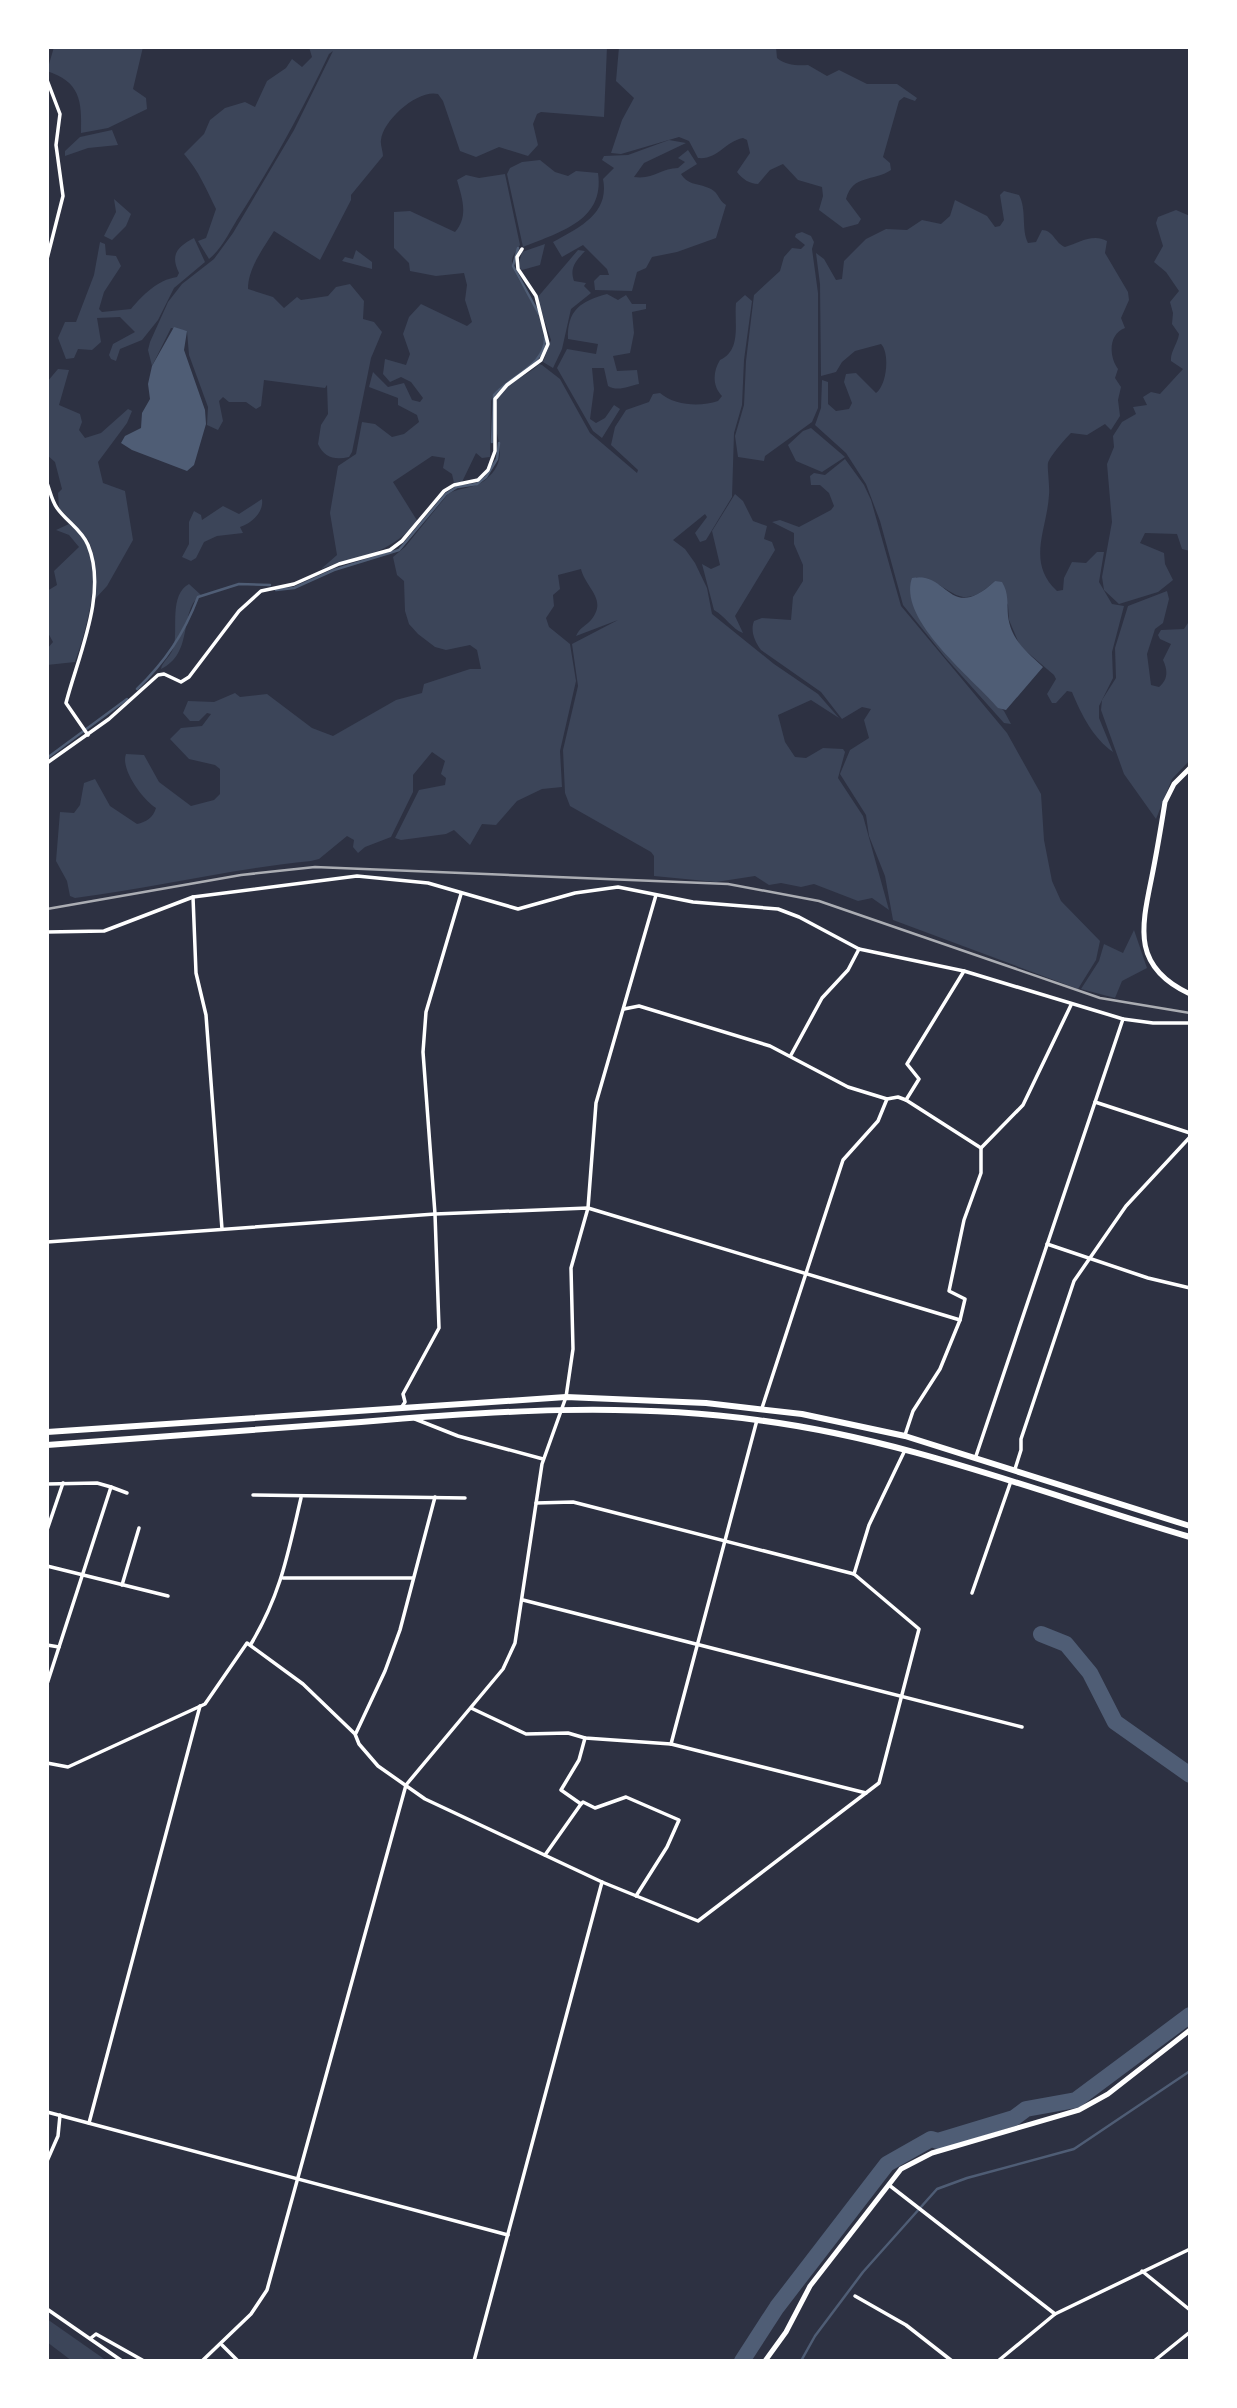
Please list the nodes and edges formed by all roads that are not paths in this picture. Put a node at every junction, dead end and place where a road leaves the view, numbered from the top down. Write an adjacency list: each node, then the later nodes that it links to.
1 (47, 79): 3 (street)
2 (522, 249): 5 (street)
3 (47, 259)
4 (47, 483): 5 (street)
5 (86, 733): 6 (street)
6 (47, 763)
7 (1190, 768): 14 (main road)
8 (461, 894): 9 (street); 10 (street); 26 (street)
9 (656, 895): 12 (street); 16 (street)
10 (193, 897): 11 (street); 27 (street)
11 (47, 932)
12 (859, 949): 13 (street); 19 (street)
13 (964, 971): 15 (street); 21 (street)
14 (1190, 994)
15 (1071, 1005): 17 (street); 24 (street)
16 (623, 1009): 19 (street); 25 (street)
17 (1123, 1019): 18 (street); 22 (street)
18 (1190, 1023)
19 (791, 1055): 20 (street)
20 (887, 1099): 21 (street); 31 (street)
21 (906, 1100): 24 (street)
22 (1095, 1102): 23 (street); 29 (street)
23 (1190, 1135): 30 (street)
24 (981, 1148): 33 (street)
25 (588, 1208): 26 (street); 31 (street); 34 (street)
26 (435, 1214): 27 (street); 35 (street)
27 (222, 1229): 28 (street)
28 (47, 1242)
29 (1047, 1244): 30 (street); 44 (street)
30 (1088, 1259): 32 (street); 46 (street)
31 (808, 1272): 33 (street); 37 (street)
32 (1190, 1288)
33 (960, 1320): 41 (street)
34 (566, 1397): 35 (highway); 36 (street); 37 (highway)
35 (401, 1408): 40 (highway)
36 (562, 1409): 38 (highway); 39 (highway); 45 (street)
37 (762, 1409): 41 (highway)
38 (412, 1418): 42 (highway); 45 (street)
39 (757, 1420): 43 (highway); 61 (street)
40 (47, 1432)
41 (905, 1436): 44 (highway)
42 (47, 1446)
43 (906, 1448): 47 (highway); 63 (street)
44 (976, 1457): 46 (highway)
45 (543, 1459): 56 (street)
46 (1015, 1469): 57 (highway)
47 (1012, 1479): 60 (highway); 68 (street)
48 (63, 1483): 49 (street); 50 (street); 59 (street)
49 (47, 1484)
50 (111, 1487): 51 (street); 64 (street)
51 (127, 1493)
52 (253, 1495): 54 (street)
53 (435, 1497): 54 (street); 55 (street); 65 (street)
54 (301, 1498): 66 (street)
55 (465, 1498)
56 (536, 1503): 61 (street); 70 (street)
57 (1190, 1526)
58 (139, 1528): 67 (street)
59 (47, 1530)
60 (1190, 1538)
61 (723, 1541): 63 (street); 73 (street)
62 (47, 1566): 64 (street)
63 (853, 1574): 76 (street)
64 (82, 1575): 67 (street); 74 (street)
65 (413, 1577): 66 (street); 80 (street)
66 (283, 1578): 71 (street)
67 (122, 1585): 69 (street)
68 (972, 1592)
69 (168, 1596)
70 (523, 1600): 73 (street); 78 (street)
71 (251, 1644): 77 (street); 80 (street)
72 (47, 1645): 74 (street)
73 (696, 1645): 76 (street); 82 (street)
74 (59, 1647): 75 (street)
75 (47, 1684)
76 (902, 1694): 79 (street); 85 (street)
77 (200, 1706): 83 (street); 93 (street)
78 (471, 1708): 81 (street); 84 (street)
79 (1022, 1727)
80 (355, 1734): 84 (street)
81 (585, 1738): 82 (street); 86 (street)
82 (671, 1744): 85 (street)
83 (47, 1763)
84 (406, 1785): 87 (street); 95 (street)
85 (866, 1793): 89 (street)
86 (581, 1804): 87 (street); 89 (street)
87 (545, 1855): 88 (street)
88 (603, 1882): 89 (street); 97 (street)
89 (636, 1896)
90 (1190, 2030): 96 (main road)
91 (47, 2112): 92 (street)
92 (60, 2115): 93 (street); 94 (street)
93 (89, 2123): 95 (street)
94 (47, 2161)
95 (299, 2180): 97 (street); 106 (street)
96 (887, 2184): 103 (street); 112 (main road)
97 (508, 2235): 111 (street)
98 (1190, 2249): 99 (street)
99 (1142, 2272): 102 (street); 103 (street)
100 (855, 2296): 113 (street)
101 (47, 2309): 105 (street)
102 (1190, 2310)
103 (1055, 2314): 114 (street)
104 (1190, 2332): 115 (street)
105 (91, 2338): 107 (street); 108 (street)
106 (222, 2344): 109 (street); 110 (street)
107 (122, 2361)
108 (144, 2361)
109 (202, 2361)
110 (239, 2361)
111 (474, 2361)
112 (765, 2361)
113 (952, 2361)
114 (998, 2361)
115 (1154, 2361)

